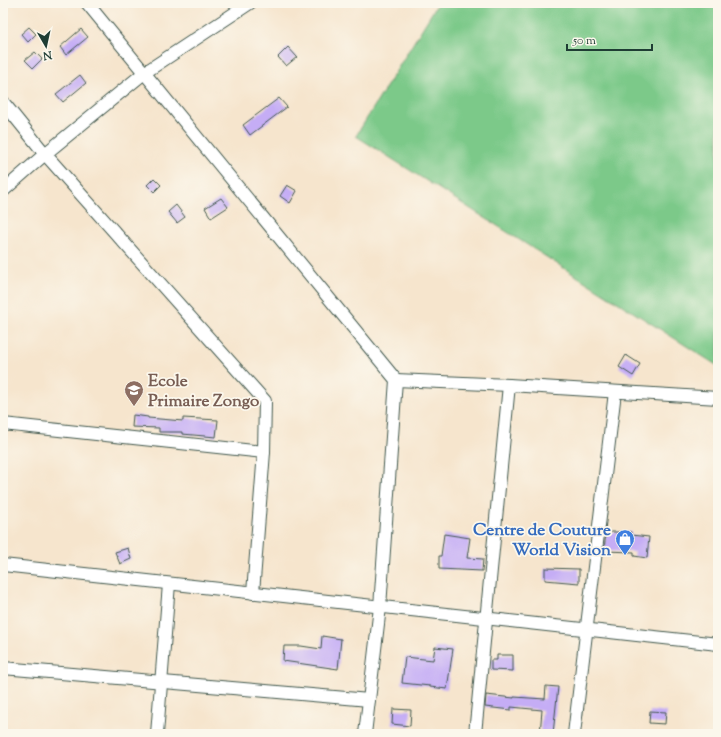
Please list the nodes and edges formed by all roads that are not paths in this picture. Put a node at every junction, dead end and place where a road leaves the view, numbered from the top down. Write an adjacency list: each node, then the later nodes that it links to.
1 (87, 3): 3 (street)
2 (250, 3): 3 (street)
3 (144, 73): 5 (street); 7 (street)
4 (3, 102): 5 (street)
5 (44, 154): 6 (street); 12 (street)
6 (3, 191)
7 (396, 380): 8 (street); 16 (street)
8 (509, 385): 9 (street); 17 (street)
9 (615, 392): 10 (street); 18 (street)
10 (718, 398)
11 (3, 424): 12 (street)
12 (264, 452): 15 (street)
13 (3, 566): 14 (street)
14 (169, 584): 15 (street); 21 (street)
15 (253, 593): 16 (street)
16 (380, 607): 17 (street); 22 (street)
17 (486, 619): 18 (street); 25 (street)
18 (586, 630): 19 (street); 26 (street)
19 (718, 644)
20 (3, 668): 21 (street)
21 (162, 682): 22 (street); 23 (street)
22 (369, 700): 24 (street)
23 (157, 734)
24 (365, 734)
25 (475, 734)
26 (574, 734)

